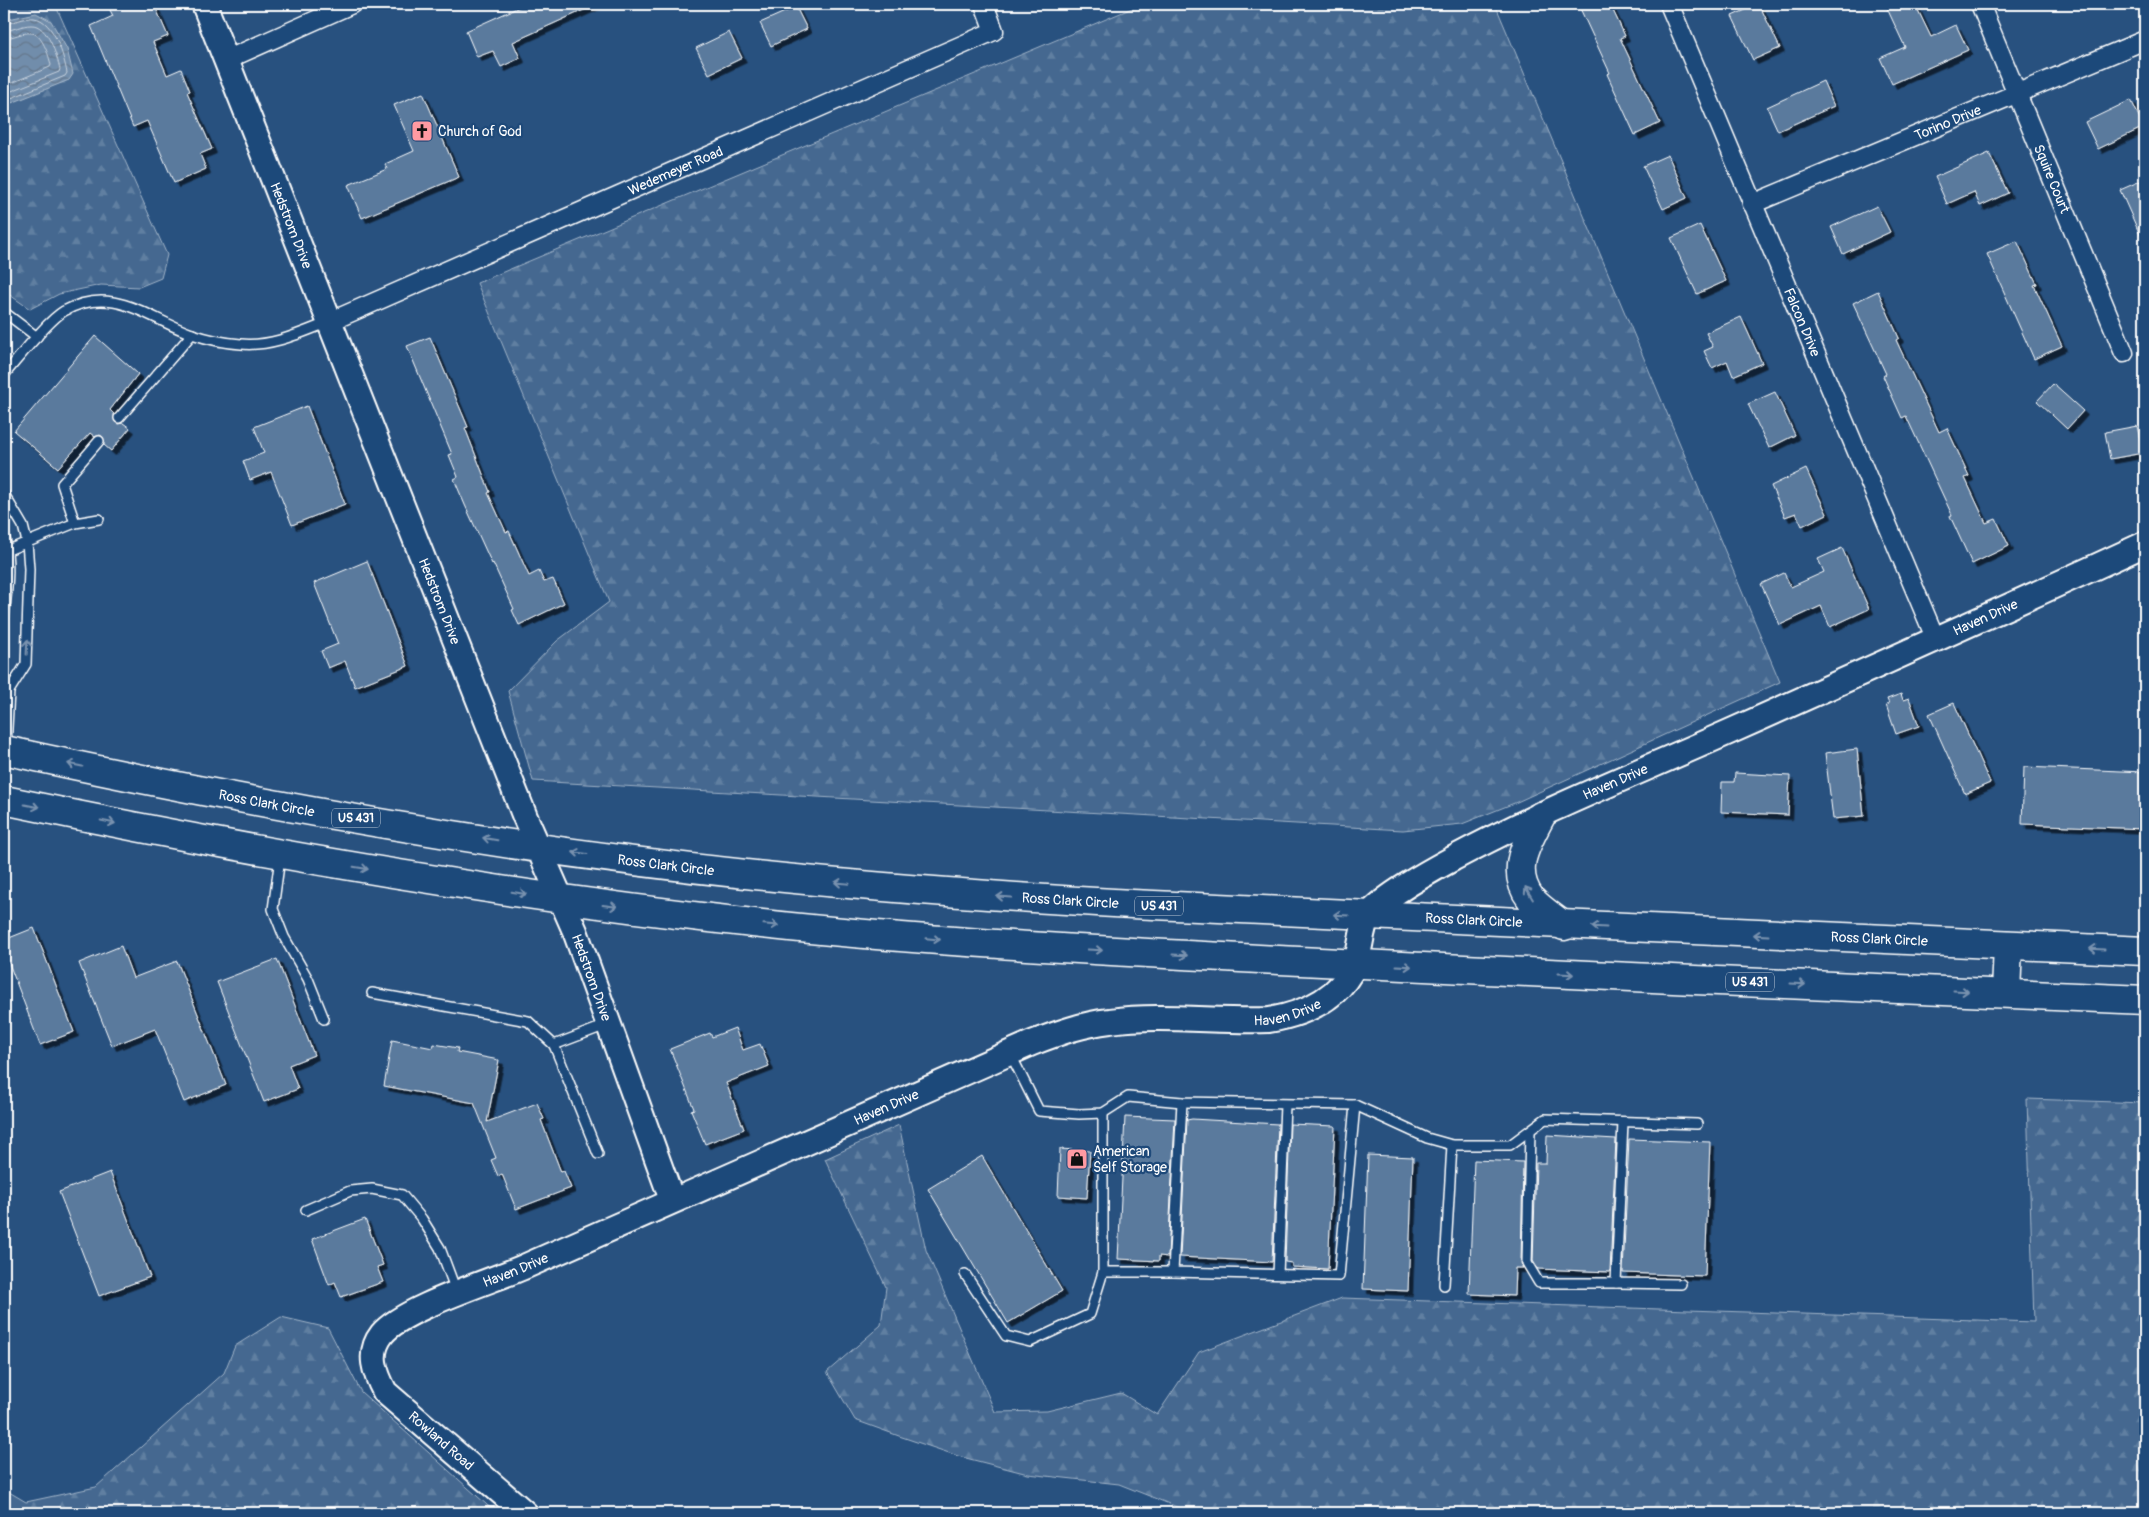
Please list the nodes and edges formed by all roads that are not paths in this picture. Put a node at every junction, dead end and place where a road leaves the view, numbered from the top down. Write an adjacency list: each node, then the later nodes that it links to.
1 (204, 4): 7 (street, Hedstrom Drive)
2 (352, 4): 7 (street)
3 (984, 4): 11 (street, Wedemeyer Road)
4 (1669, 4): 9 (street, Falcon Drive)
5 (1980, 4): 8 (street, Squire Court)
6 (2145, 40): 8 (street, Torino Drive)
7 (226, 60): 11 (street, Hedstrom Drive)
8 (2016, 93): 9 (street, Torino Drive); 14 (street, Squire Court)
9 (1752, 204): 26 (street, Falcon Drive)
10 (4, 312): 13 (lane)
11 (329, 322): 12 (lane); 32 (street, Hedstrom Drive)
12 (192, 334): 13 (lane); 16 (lane)
13 (37, 337): 15 (lane)
14 (2124, 353)
15 (4, 375)
16 (118, 418)
17 (99, 441): 20 (lane)
18 (4, 494): 22 (lane)
19 (99, 519): 20 (lane)
20 (75, 523): 22 (lane)
21 (4, 534): 24 (lane)
22 (27, 542): 24 (lane); 28 (lane, one-way to 22)
23 (2145, 544): 26 (street, Haven Drive)
24 (8, 550): 25 (lane)
25 (4, 618)
26 (1936, 640): 31 (street, Haven Drive)
27 (4, 676): 28 (lane)
28 (9, 691): 29 (lane)
29 (4, 752): 32 (highway, Ross Clark Circle / US 431, one-way to 29)
30 (4, 800): 33 (highway, US 431, one-way to 33)
31 (1540, 816): 35 (street, Haven Drive); 36 (highway, one-way to 31)
32 (538, 847): 34 (street, Hedstrom Drive); 35 (highway, Ross Clark Circle / US 431, one-way to 32)
33 (280, 855): 34 (highway, US 431, one-way to 34); 43 (lane)
34 (561, 900): 39 (highway, US 431, one-way to 39); 44 (street, Hedstrom Drive)
35 (1368, 916): 36 (highway, Ross Clark Circle / US 431); 39 (street, Haven Drive)
36 (1564, 926): 37 (highway, Ross Clark Circle / US 431, one-way to 36)
37 (2008, 945): 38 (highway, Ross Clark Circle / US 431, one-way to 37); 41 (highway)
38 (2145, 951)
39 (1355, 964): 41 (highway, US 431, one-way to 41); 46 (street, Haven Drive)
40 (372, 993): 45 (lane)
41 (2006, 993): 42 (highway, US 431)
42 (2145, 1000)
43 (324, 1019)
44 (609, 1024): 45 (lane); 56 (street, Hedstrom Drive)
45 (554, 1045): 55 (lane)
46 (1010, 1052): 50 (lane); 56 (street, Haven Drive)
47 (1182, 1102): 48 (lane); 50 (lane); 59 (lane)
48 (1285, 1105): 49 (lane); 61 (lane)
49 (1355, 1105): 54 (lane); 61 (lane)
50 (1103, 1113): 58 (lane)
51 (1623, 1122): 52 (lane); 53 (lane); 62 (lane)
52 (1697, 1124)
53 (1530, 1131): 54 (lane); 62 (lane)
54 (1452, 1145): 64 (lane)
55 (598, 1154)
56 (672, 1200): 65 (street, Haven Drive)
57 (306, 1210): 65 (lane)
58 (1103, 1272): 59 (lane); 60 (lane)
59 (1173, 1272): 61 (lane)
60 (964, 1274)
61 (1278, 1274)
62 (1616, 1283): 63 (lane)
63 (1681, 1284)
64 (1444, 1285)
65 (457, 1294): 66 (street, Haven Drive)
66 (373, 1358): 67 (street, Rowland Road)
67 (525, 1513)

